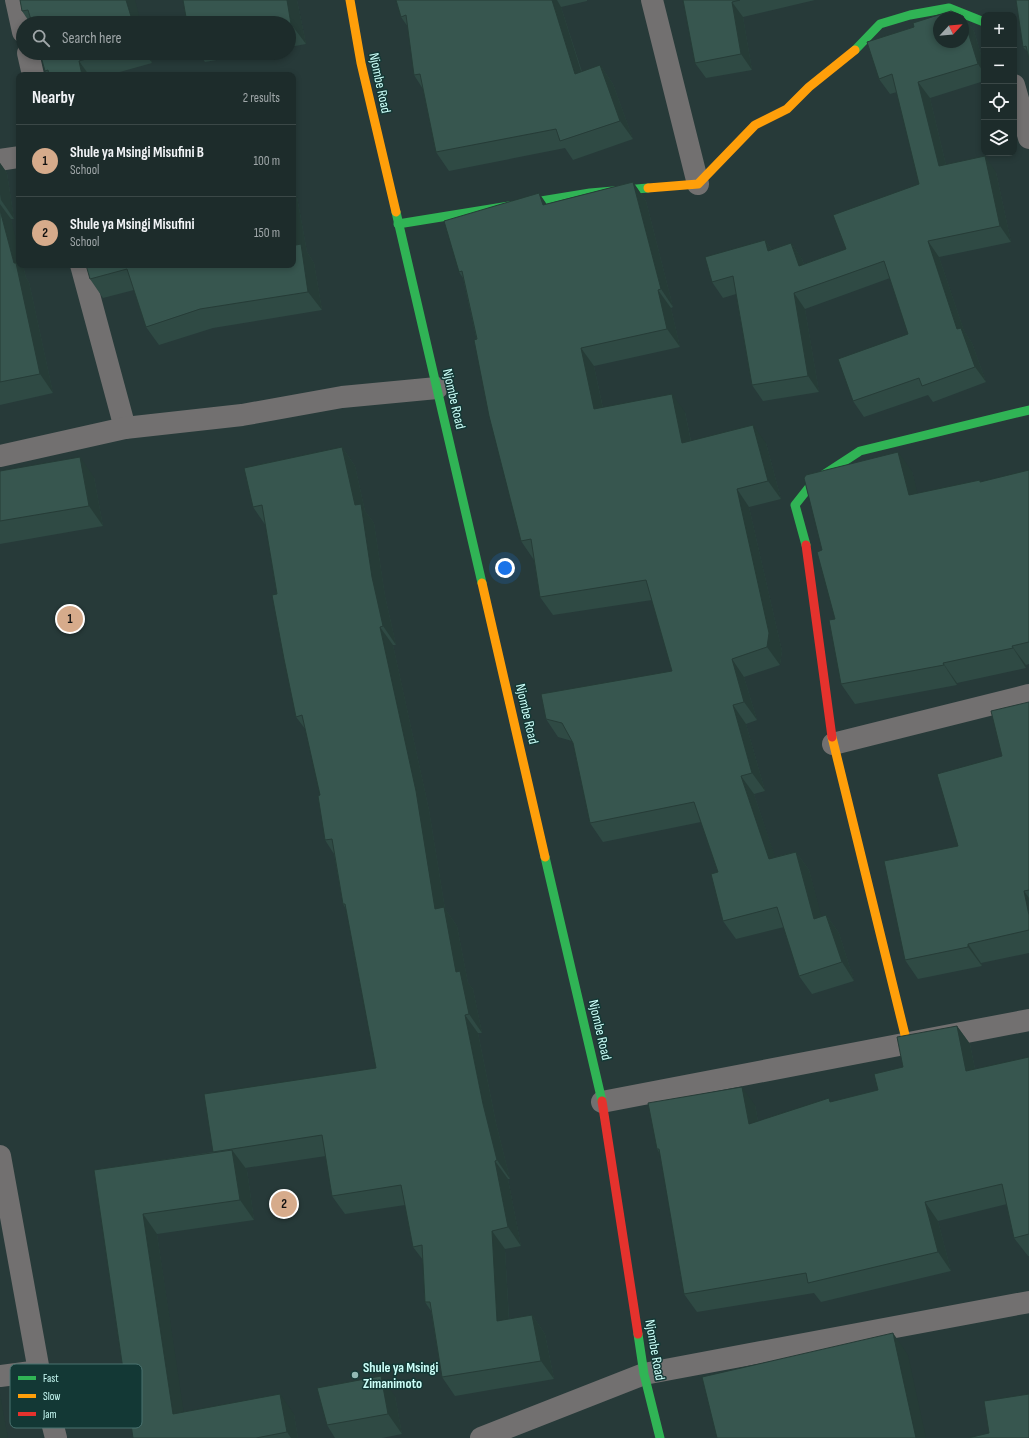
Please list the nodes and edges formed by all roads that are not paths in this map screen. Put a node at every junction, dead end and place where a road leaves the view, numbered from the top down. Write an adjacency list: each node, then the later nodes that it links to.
1 (16, 0): 4 (street)
2 (350, 0): 13 (main road, Njombe Road)
3 (652, 0): 12 (street)
4 (20, 16)
5 (981, 21): 12 (main road)
6 (30, 60): 7 (street)
7 (32, 72)
8 (1017, 96): 9 (street)
9 (1029, 138)
10 (16, 157): 11 (street)
11 (0, 160)
12 (698, 184): 13 (main road)
13 (398, 224): 15 (main road, Njombe Road)
14 (82, 268): 17 (street)
15 (437, 388): 17 (street); 23 (main road, Njombe Road)
16 (1029, 410): 20 (main road)
17 (125, 428): 18 (street)
18 (0, 456)
19 (1029, 695): 20 (street)
20 (833, 744): 22 (main road)
21 (1029, 1020): 22 (street)
22 (907, 1043): 23 (street)
23 (602, 1102): 28 (main road, Njombe Road)
24 (0, 1156): 26 (street)
25 (1029, 1302): 28 (street)
26 (38, 1364)
27 (10, 1374): 29 (street)
28 (644, 1374): 32 (street); 33 (main road, Njombe Road)
29 (0, 1376)
30 (54, 1428): 31 (street)
31 (56, 1438)
32 (481, 1438)
33 (660, 1438)

